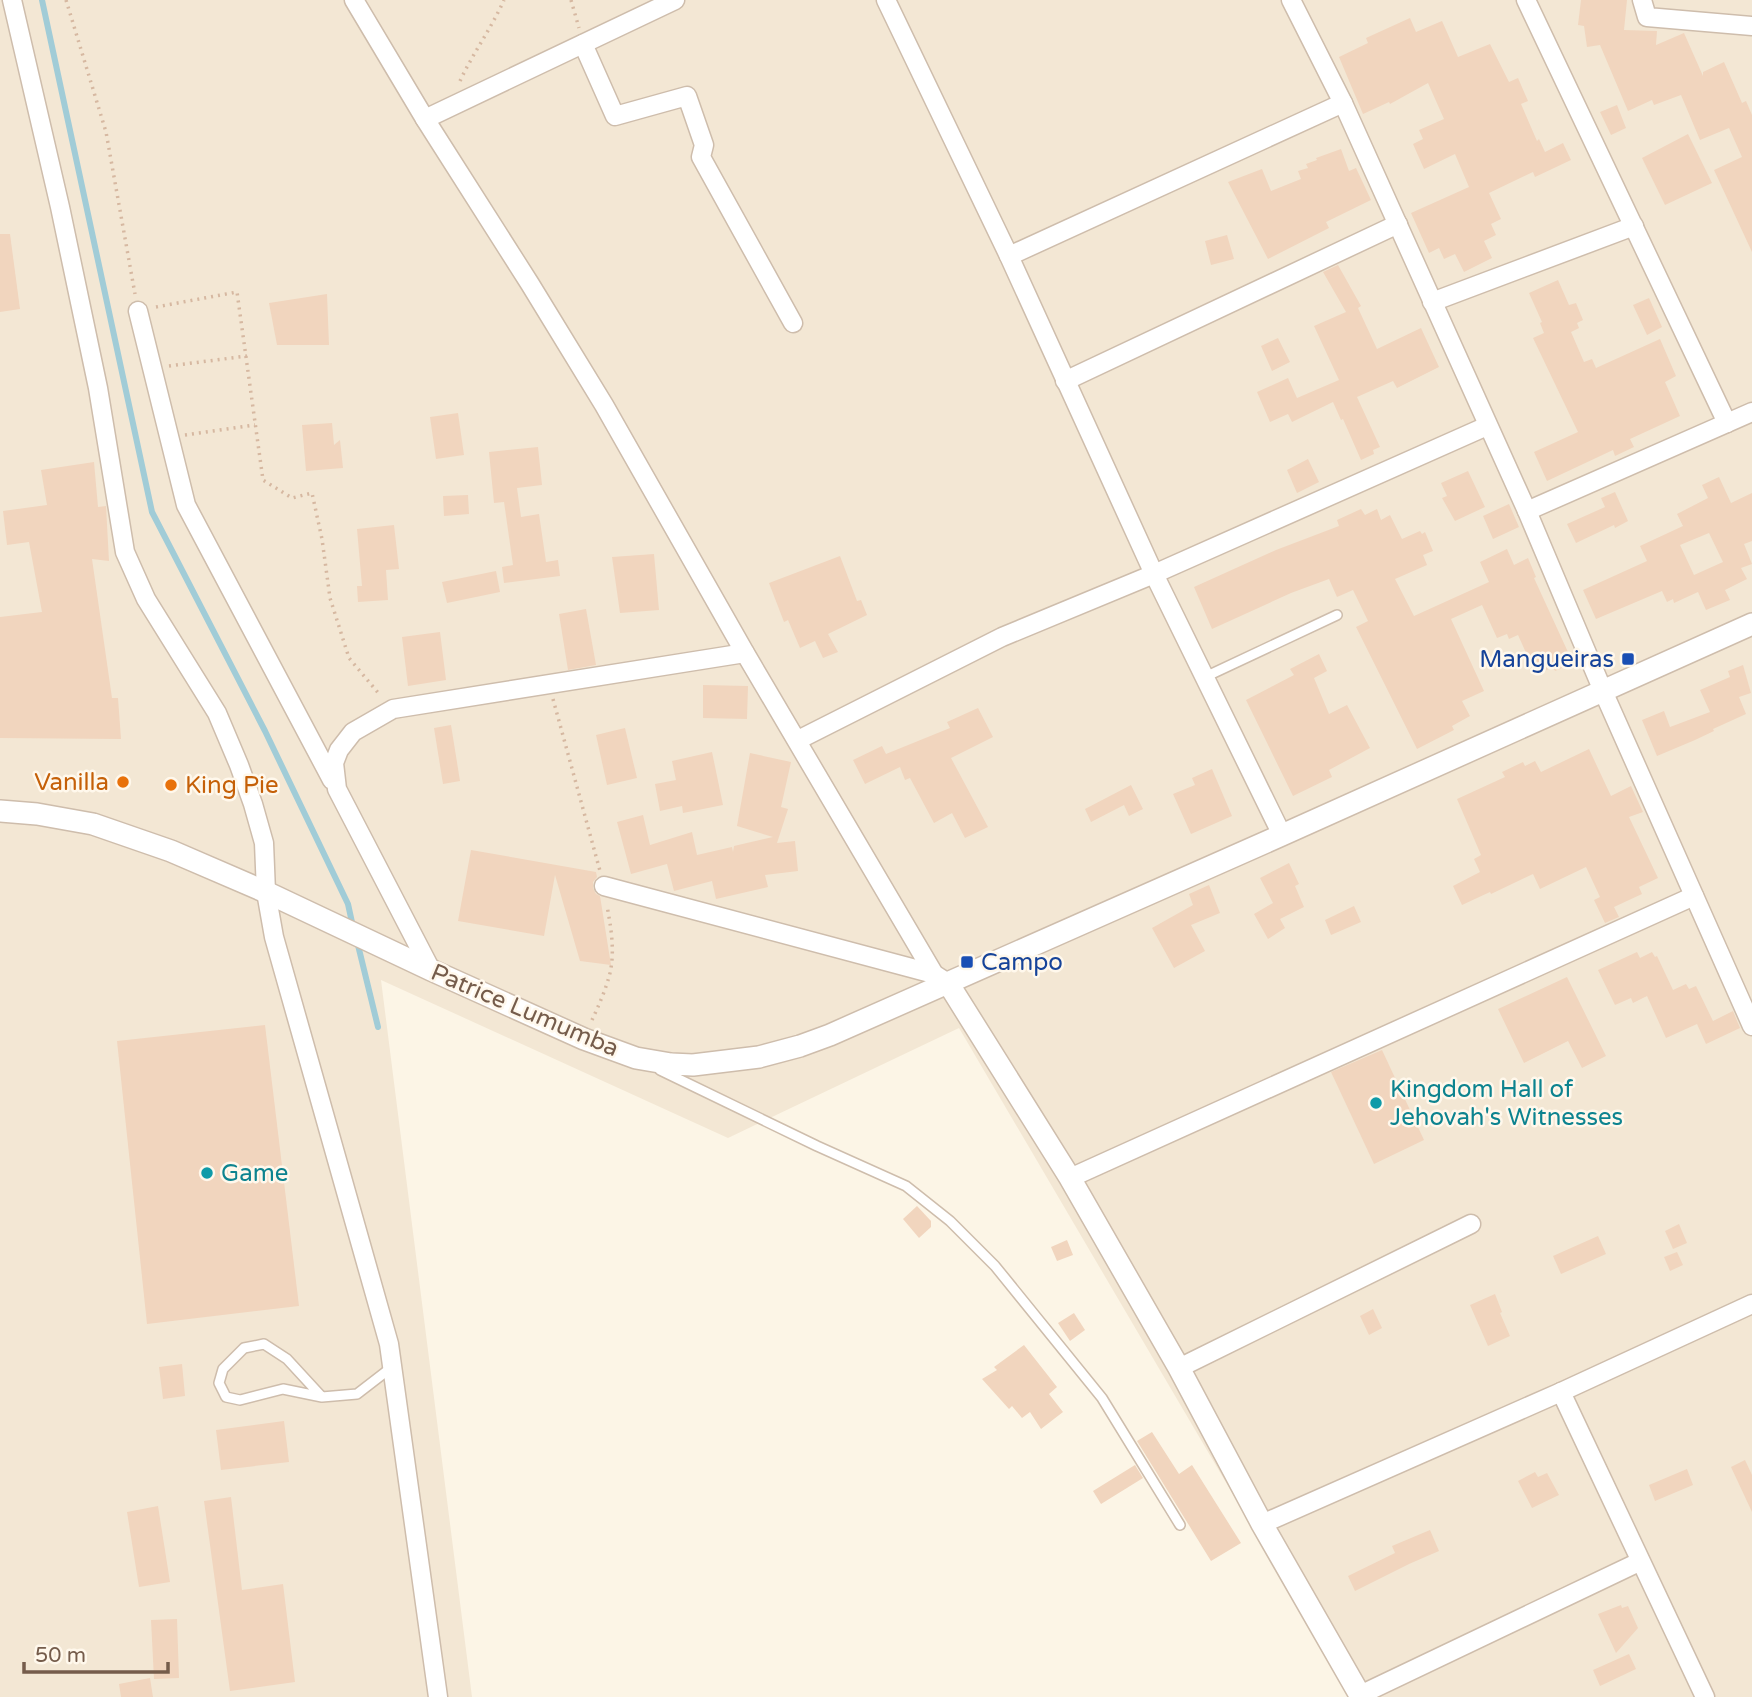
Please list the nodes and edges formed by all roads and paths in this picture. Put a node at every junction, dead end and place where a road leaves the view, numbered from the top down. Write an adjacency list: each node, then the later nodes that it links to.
1 (12, 0): 44 (street)
2 (66, 0): 20 (path)
3 (354, 0): 15 (street)
4 (504, 0): 14 (path)
5 (572, 0): 12 (path)
6 (675, 0): 12 (street)
7 (886, 0): 18 (street)
8 (1291, 0): 13 (street)
9 (1526, 0): 17 (street)
10 (1642, 0): 11 (street)
11 (1752, 26)
12 (583, 44): 14 (street); 21 (street)
13 (1343, 103): 16 (street); 18 (street)
14 (449, 108): 15 (street)
15 (425, 119): 34 (street)
16 (1398, 224): 19 (street); 24 (street)
17 (1634, 226): 19 (street); 26 (street)
18 (1009, 256): 24 (street)
19 (1432, 302): 28 (street)
20 (138, 311): 22 (path); 23 (street)
21 (793, 323)
22 (247, 356): 23 (path); 27 (path)
23 (152, 368): 29 (street)
24 (1065, 381): 31 (street)
25 (1752, 412): 26 (street)
26 (1727, 423): 30 (street)
27 (256, 425): 29 (path); 38 (path)
28 (1488, 426): 30 (street); 31 (street)
29 (169, 438): 40 (street)
30 (1527, 511): 37 (street)
31 (1154, 574): 35 (street); 39 (street)
32 (1336, 615): 35 (lane)
33 (1752, 624): 37 (street, Patrice Lumumba)
34 (745, 653): 36 (street); 39 (street)
35 (1205, 677): 42 (street)
36 (549, 684): 38 (street); 43 (path)
37 (1603, 691): 42 (street, Patrice Lumumba); 45 (street)
38 (393, 709): 40 (street)
39 (798, 740): 47 (street)
40 (337, 789): 46 (street)
41 (0, 811): 44 (street)
42 (1282, 835): 47 (street, Patrice Lumumba)
43 (604, 886): 47 (street); 49 (path)
44 (266, 892): 46 (street, Patrice Lumumba); 54 (street)
45 (1694, 896): 48 (street); 51 (street)
46 (431, 970): 49 (street, Patrice Lumumba)
47 (941, 978): 50 (street, Patrice Lumumba); 51 (street)
48 (1752, 1026)
49 (584, 1039): 50 (street, Patrice Lumumba)
50 (633, 1057): 59 (lane)
51 (1070, 1178): 55 (street)
52 (1471, 1224): 55 (street)
53 (1752, 1304): 56 (street)
54 (392, 1367): 57 (lane); 62 (street)
55 (1179, 1368): 58 (street)
56 (1560, 1392): 58 (street); 60 (street)
57 (322, 1397): 57 (lane)
58 (1262, 1524): 61 (street)
59 (1180, 1525)
60 (1639, 1562): 61 (street); 63 (street)
61 (1361, 1696)
62 (438, 1697)
63 (1705, 1697)

